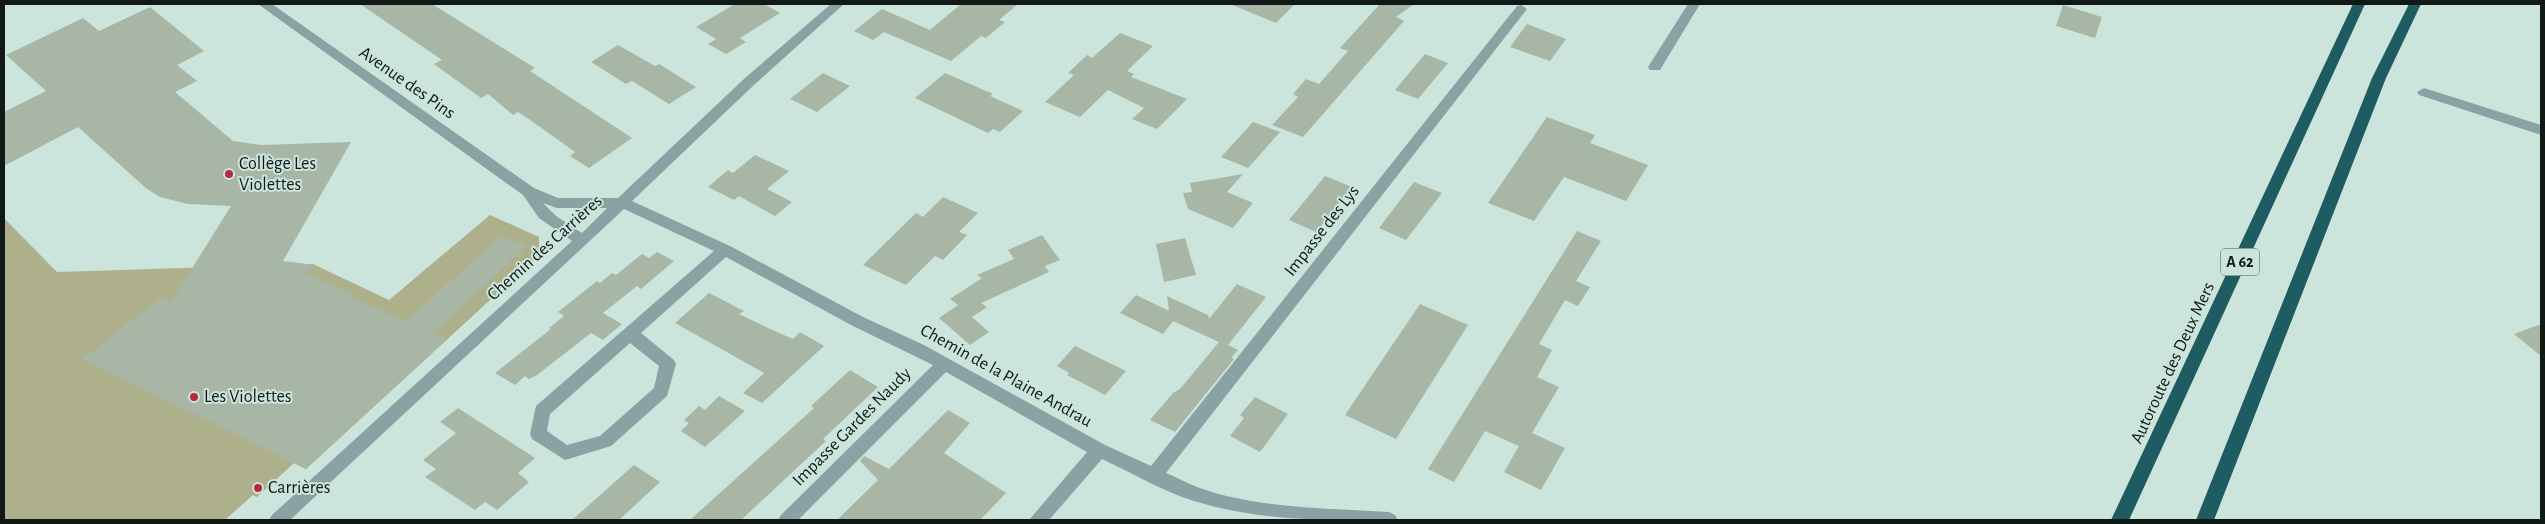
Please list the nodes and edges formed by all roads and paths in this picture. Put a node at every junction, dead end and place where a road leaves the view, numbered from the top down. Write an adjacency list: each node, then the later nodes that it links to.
1 (264, 4): 10 (street, Avenue des Pins)
2 (838, 4): 11 (street, Chemin des Carrières)
3 (1694, 4): 7 (street)
4 (2359, 4): 22 (highway, Autoroute des Deux Mers / A 62)
5 (2415, 4): 23 (highway)
6 (1521, 9): 17 (street, Impasse des Lys)
7 (1655, 67)
8 (2424, 92): 9 (street)
9 (2541, 130)
10 (529, 192): 11 (street, Avenue des Pins); 12 (street, Avenue des Pins)
11 (623, 202): 12 (street, Chemin des Carrières); 13 (street, Chemin de la Plaine Andrau)
12 (583, 240): 18 (street, Chemin des Carrières)
13 (726, 250): 14 (street); 15 (street, Chemin de la Plaine Andrau)
14 (629, 333): 14 (street)
15 (945, 364): 16 (street, Chemin de la Plaine Andrau); 19 (street, Impasse Gardes Naudy)
16 (1099, 450): 17 (street, Chemin de la Plaine Andrau); 20 (street)
17 (1153, 476): 21 (street, Chemin de la Plaine Andrau)
18 (278, 520)
19 (787, 520)
20 (1038, 520)
21 (1389, 520)
22 (2120, 520)
23 (2205, 520)

